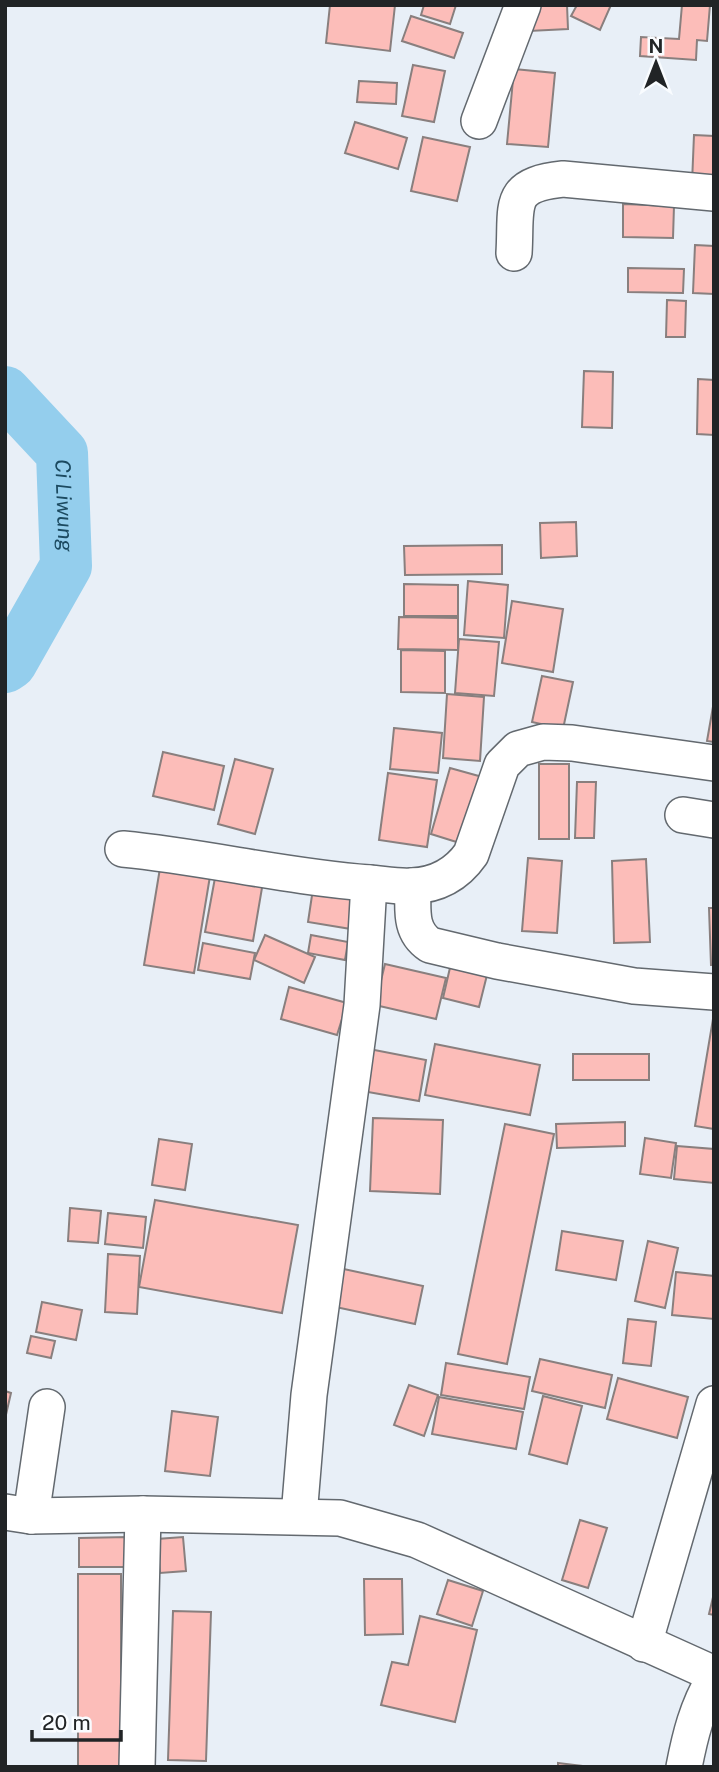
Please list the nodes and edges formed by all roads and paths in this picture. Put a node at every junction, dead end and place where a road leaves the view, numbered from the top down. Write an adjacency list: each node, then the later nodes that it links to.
1 (523, 5): 2 (street)
2 (480, 121)
3 (714, 193): 4 (street)
4 (514, 253)
5 (714, 763): 8 (street)
6 (123, 849): 7 (street)
7 (369, 883): 8 (street); 14 (street)
8 (413, 886): 9 (street)
9 (714, 992)
10 (714, 1404): 15 (street)
11 (47, 1407): 12 (street)
12 (18, 1514): 13 (street)
13 (142, 1514): 14 (street); 17 (street)
14 (299, 1516): 15 (street)
15 (644, 1644): 16 (street)
16 (714, 1677): 18 (street)
17 (137, 1767)
18 (684, 1767)

